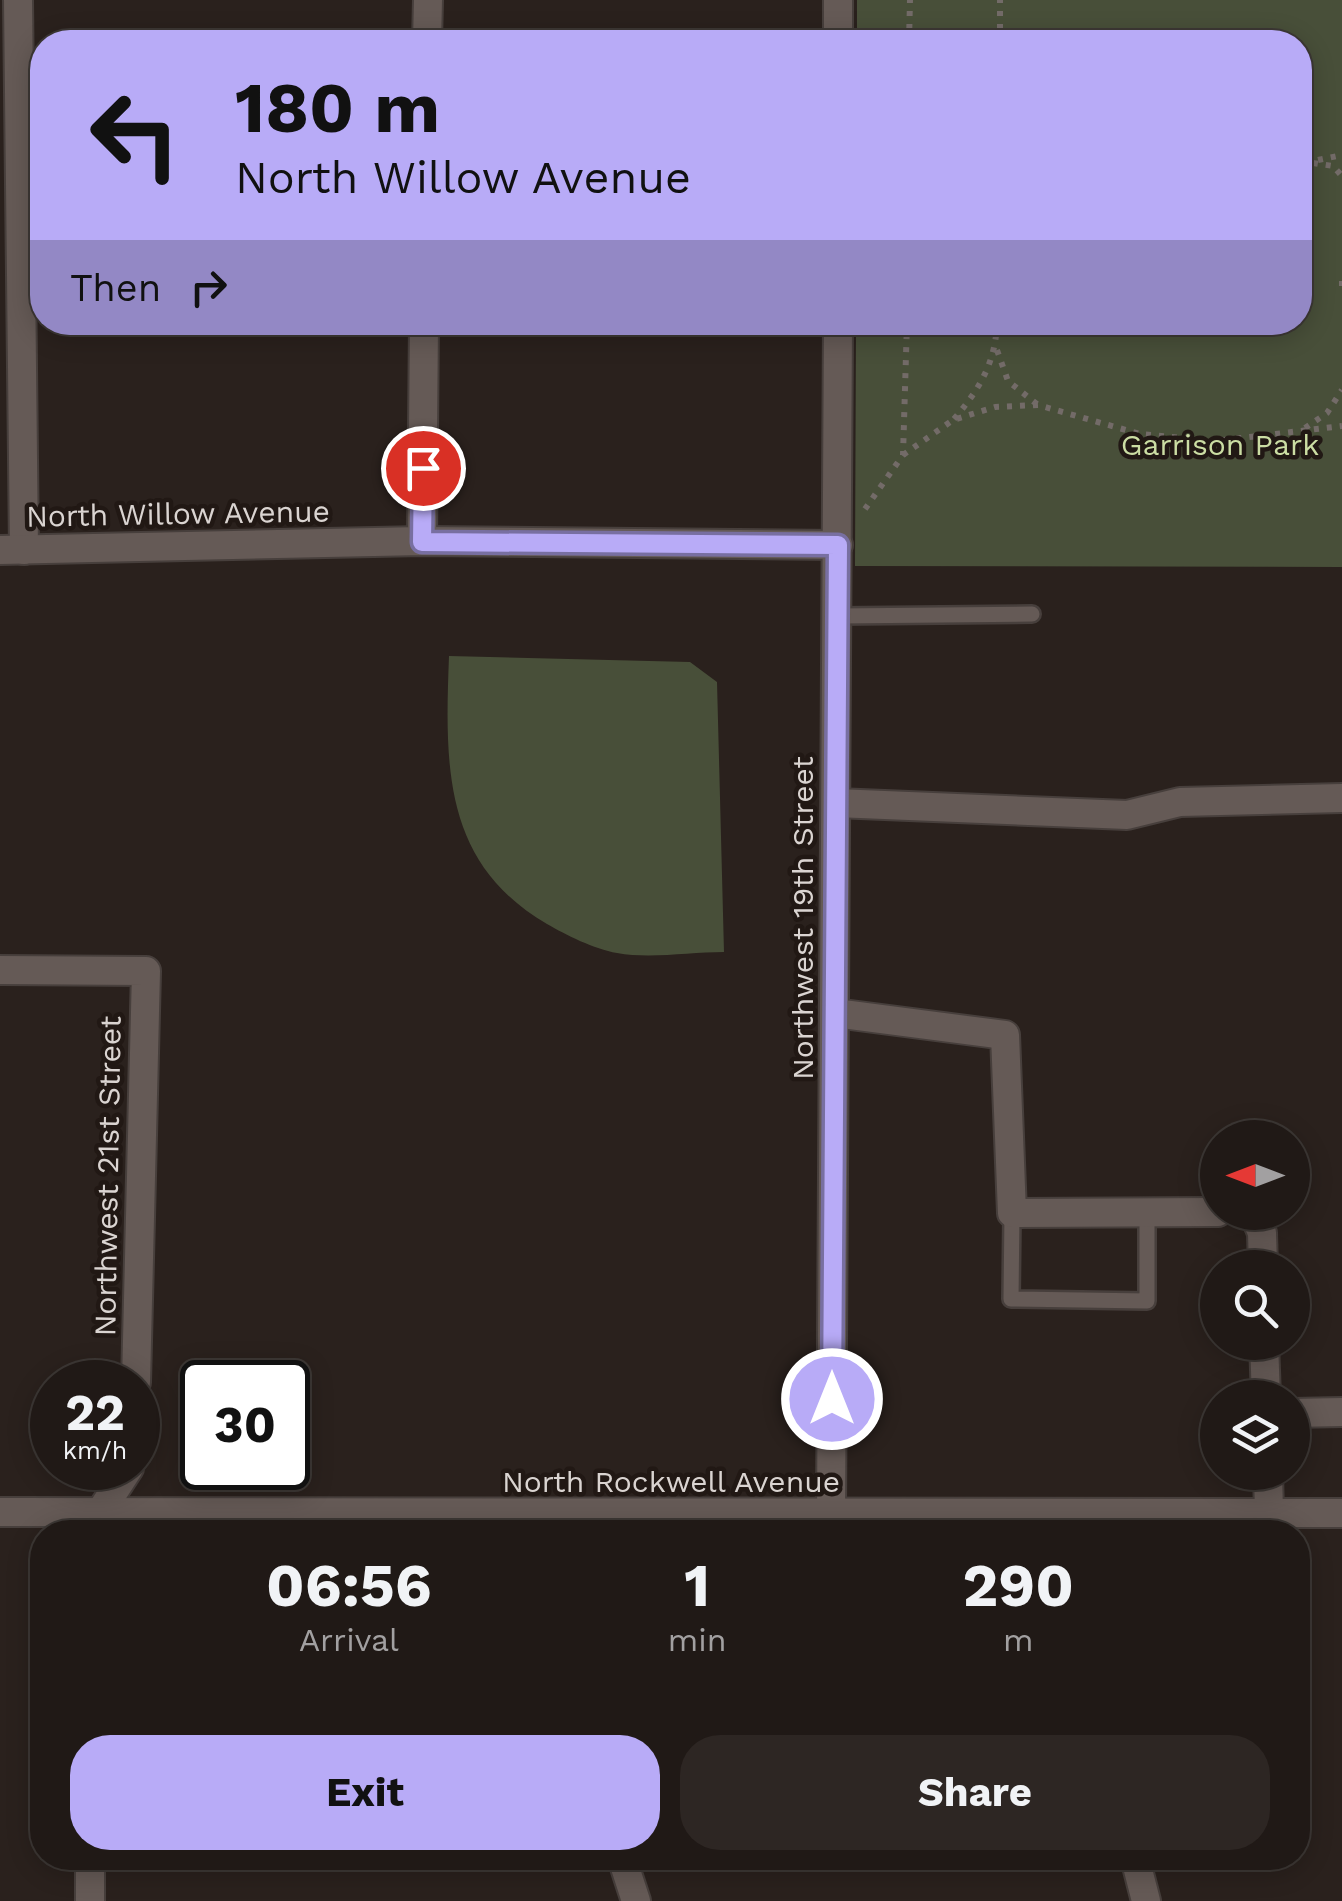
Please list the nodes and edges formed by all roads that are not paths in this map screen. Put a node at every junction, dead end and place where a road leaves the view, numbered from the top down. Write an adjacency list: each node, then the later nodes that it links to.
1 (18, 0): 10 (street)
2 (428, 0): 4 (street)
3 (838, 0): 5 (street)
4 (427, 30)
5 (838, 30)
6 (424, 335): 9 (street)
7 (838, 335): 8 (street, Northwest 19th Street)
8 (846, 535): 9 (street, North Willow Avenue); 12 (street, Northwest 19th Street)
9 (422, 542): 10 (street, North Willow Avenue)
10 (12, 550)
11 (1032, 614): 12 (lane)
12 (838, 616): 14 (street, Northwest 19th Street)
13 (1342, 798): 14 (street)
14 (836, 804): 16 (street, Northwest 19th Street)
15 (0, 970): 20 (street, Northwest 21st Street)
16 (835, 1013): 19 (street); 28 (street, Northwest 19th Street)
17 (1147, 1212): 18 (street); 19 (street); 19 (lane)
18 (1200, 1212)
19 (1012, 1213)
20 (137, 1360)
21 (1342, 1412): 22 (street)
22 (1310, 1413)
23 (117, 1490): 30 (street)
24 (1268, 1490): 26 (street)
25 (0, 1512): 29 (street, North Rockwell Avenue)
26 (1269, 1514): 27 (street, North Rockwell Avenue); 33 (street, North Rockwell Avenue)
27 (1342, 1514)
28 (831, 1515): 31 (street, North Rockwell Avenue); 32 (street, North Rockwell Avenue)
29 (79, 1520)
30 (100, 1520)
31 (703, 1520)
32 (995, 1520)
33 (1184, 1520)
34 (90, 1870): 38 (street)
35 (624, 1870): 37 (street)
36 (1138, 1870): 39 (street)
37 (629, 1899)
38 (90, 1901)
39 (1146, 1901)

